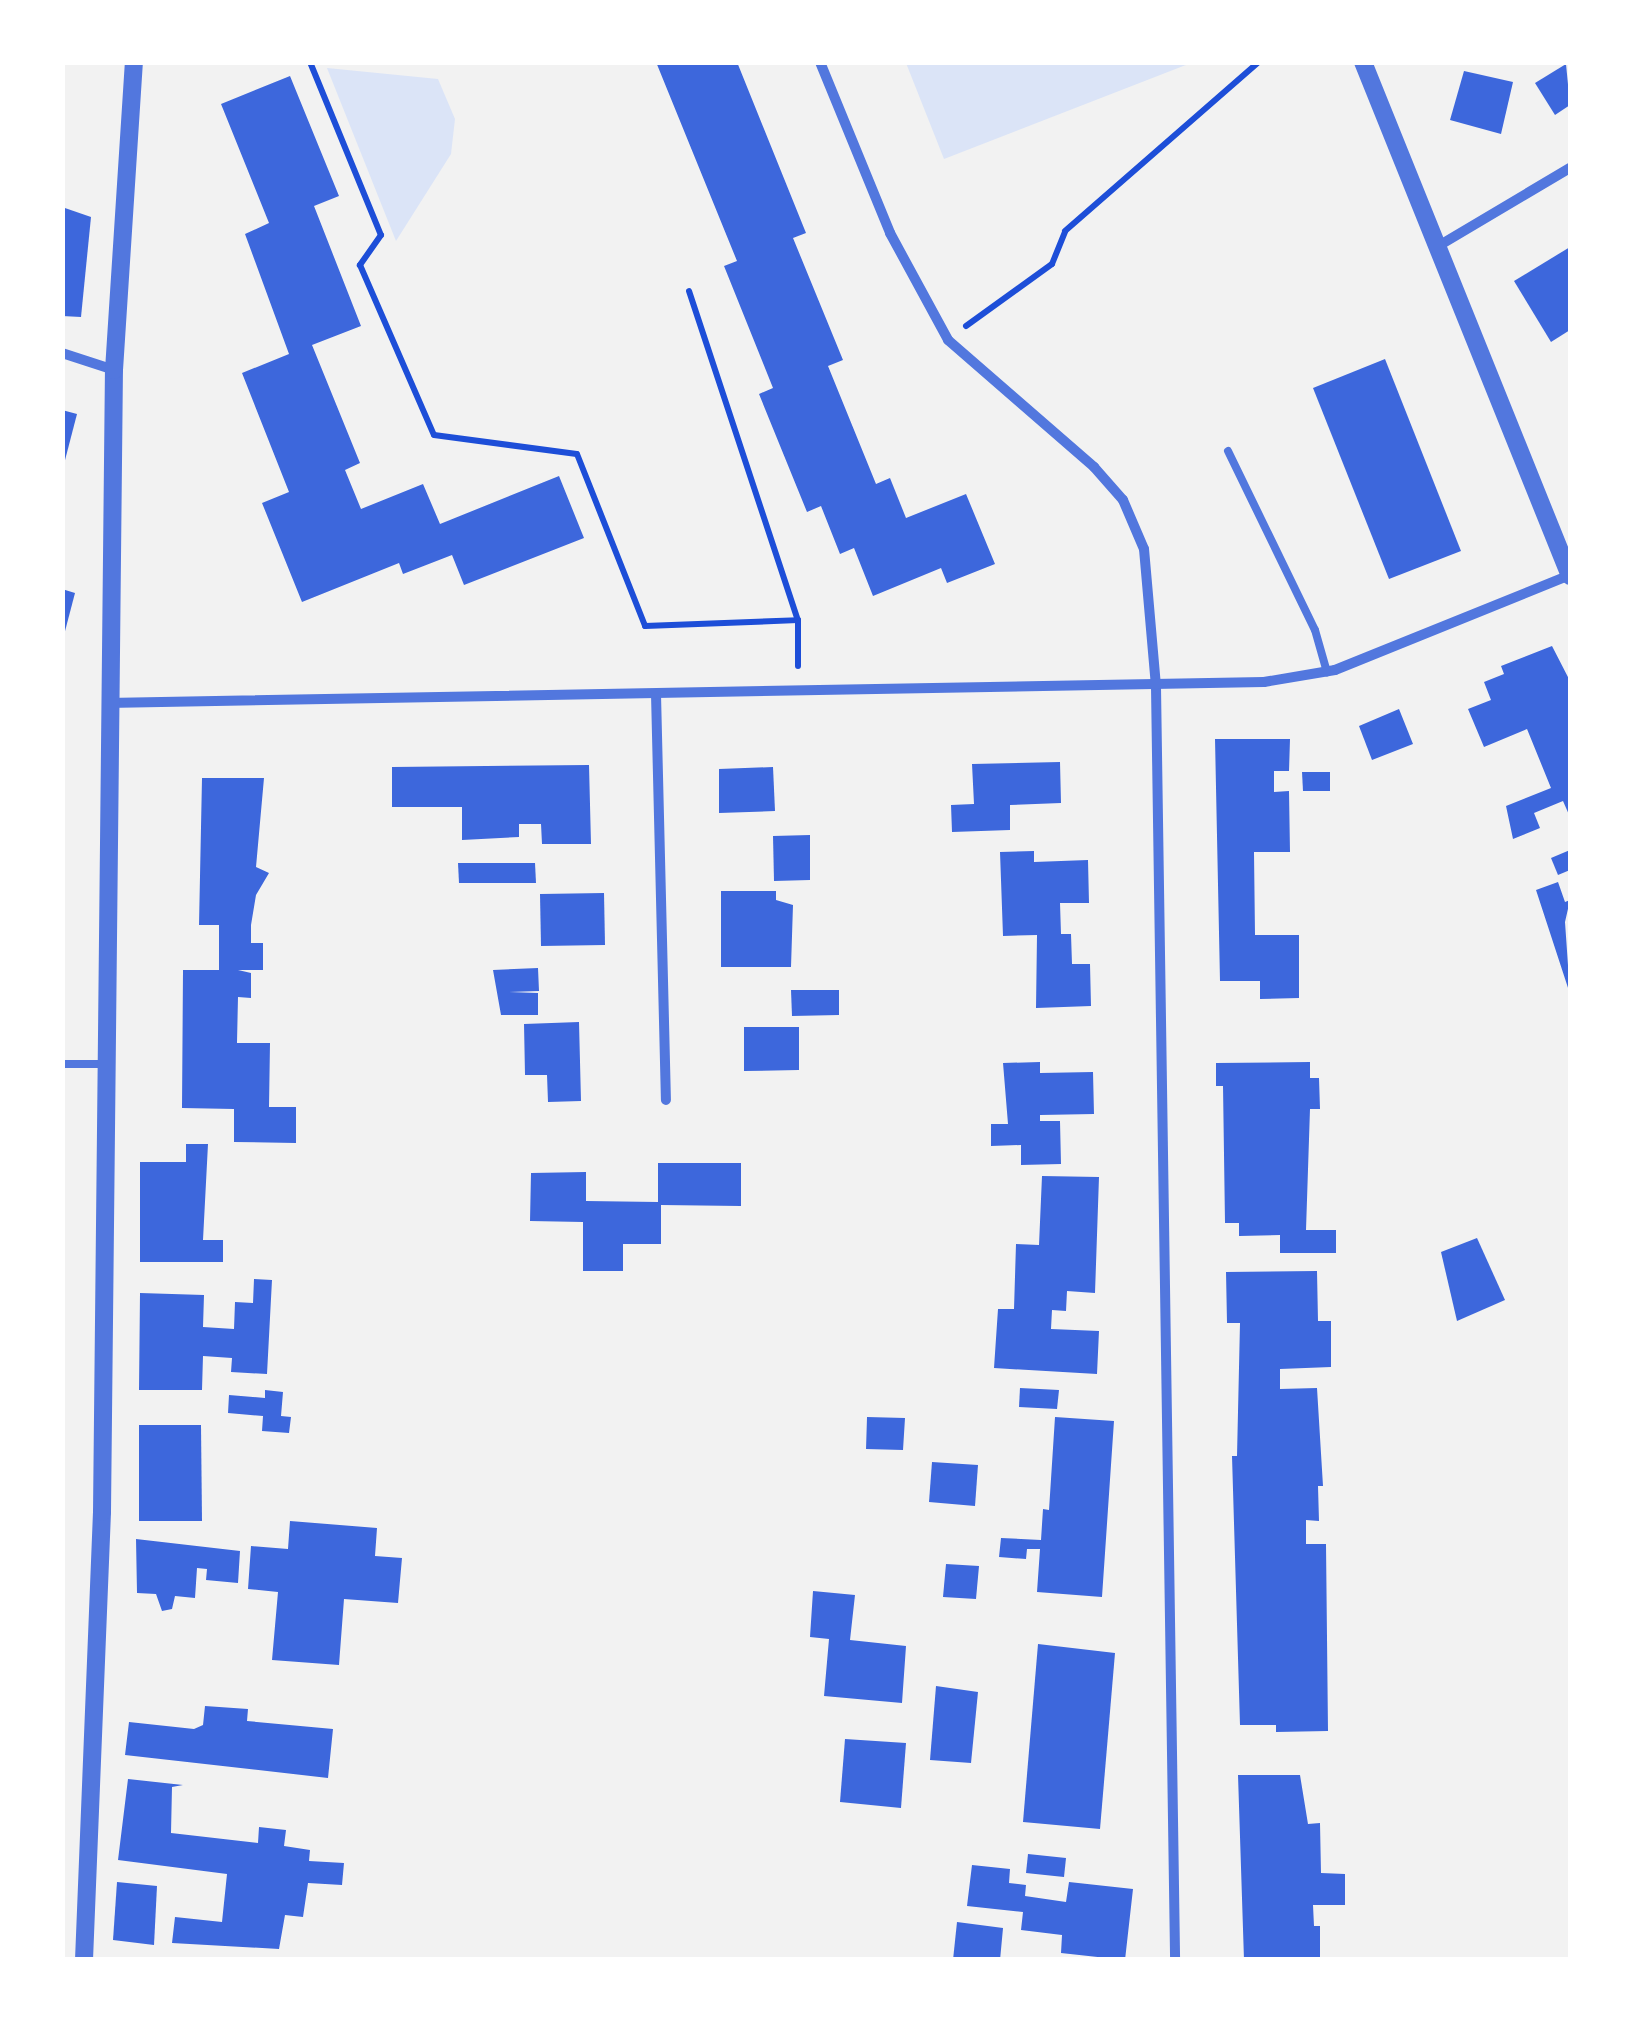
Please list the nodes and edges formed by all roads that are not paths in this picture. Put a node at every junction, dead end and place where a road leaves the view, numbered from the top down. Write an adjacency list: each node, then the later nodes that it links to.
1 (134, 62): 7 (street)
2 (820, 62): 11 (street)
3 (1363, 62): 5 (street)
4 (1570, 168): 5 (street)
5 (1435, 248): 9 (street)
6 (62, 354): 7 (street)
7 (114, 370): 13 (street)
8 (1228, 450): 10 (lane)
9 (1570, 575): 10 (street)
10 (1327, 672): 11 (street)
11 (1156, 687): 12 (street); 18 (street)
12 (656, 694): 13 (street); 16 (street)
13 (106, 703): 15 (street)
14 (62, 1064): 15 (lane)
15 (106, 1064): 17 (street)
16 (666, 1100)
17 (84, 1960)
18 (1174, 1960)

